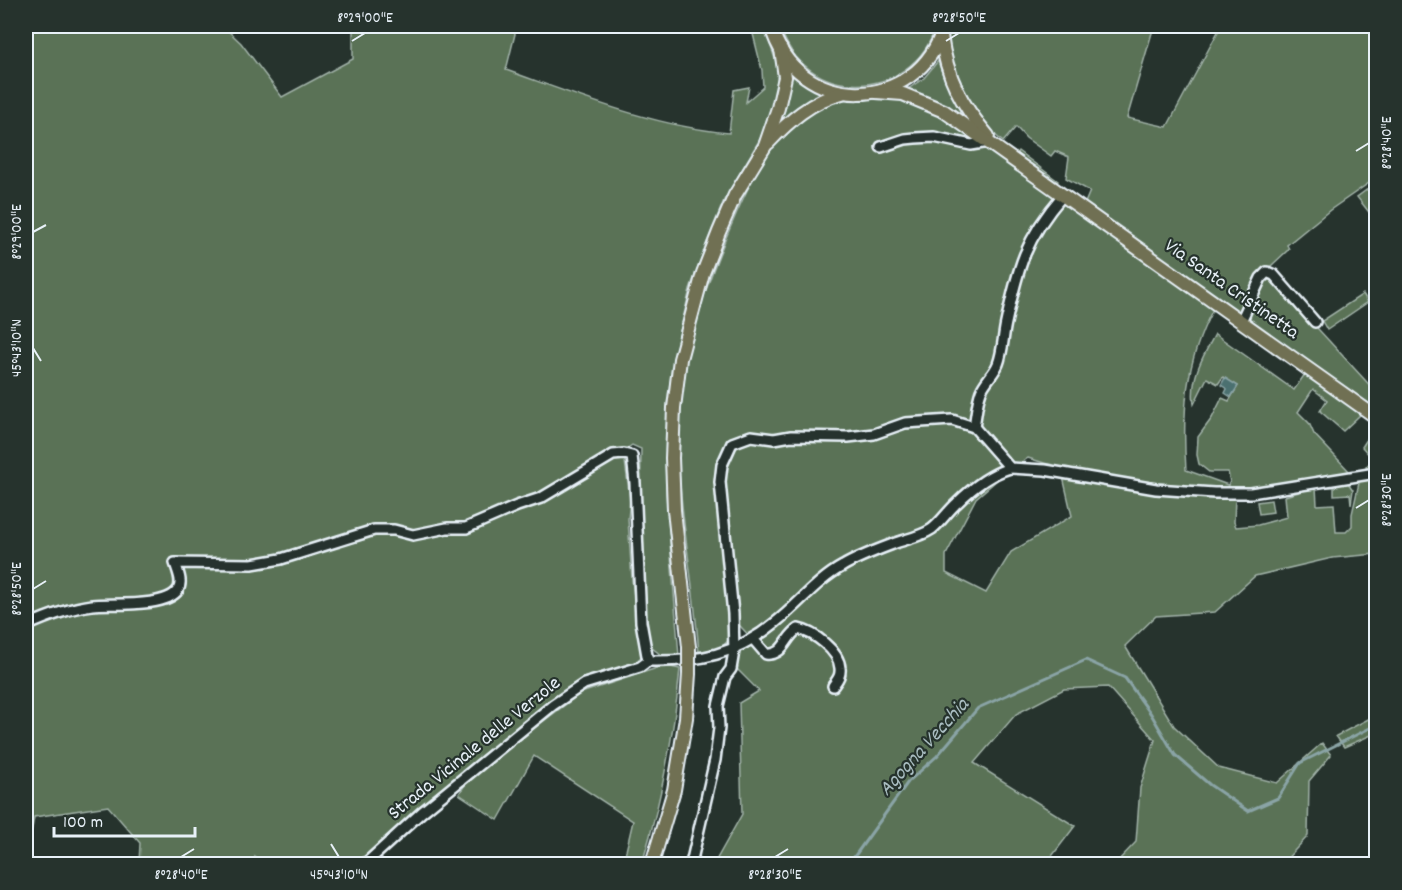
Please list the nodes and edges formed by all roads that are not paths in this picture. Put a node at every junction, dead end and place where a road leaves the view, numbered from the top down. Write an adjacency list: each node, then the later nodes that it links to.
1 (771, 26): 3 (main road)
2 (942, 31): 4 (main road); 9 (main road, Via Santa Cristinetta)
3 (781, 49): 5 (main road); 7 (main road)
4 (876, 92): 5 (main road); 6 (main road, Via Santa Cristinetta)
5 (845, 93): 7 (main road)
6 (989, 142): 8 (street); 9 (main road, Via Santa Cristinetta)
7 (765, 146): 23 (main road, bridge)
8 (881, 147)
9 (1001, 150): 10 (main road, Via Santa Cristinetta)
10 (1063, 195): 11 (main road, Via Santa Cristinetta); 14 (street)
11 (1241, 321): 12 (street); 13 (main road, Via Santa Cristinetta)
12 (1315, 322)
13 (1377, 417)
14 (974, 427): 15 (street); 19 (street)
15 (1010, 468): 16 (street); 18 (street)
16 (1377, 473)
17 (26, 626): 20 (street)
18 (753, 639): 19 (street); 21 (street)
19 (734, 648): 20 (street); 24 (street)
20 (648, 661): 22 (street, Strada Vicinale delle Verzole)
21 (833, 686)
22 (365, 864)
23 (652, 864)
24 (691, 864)

